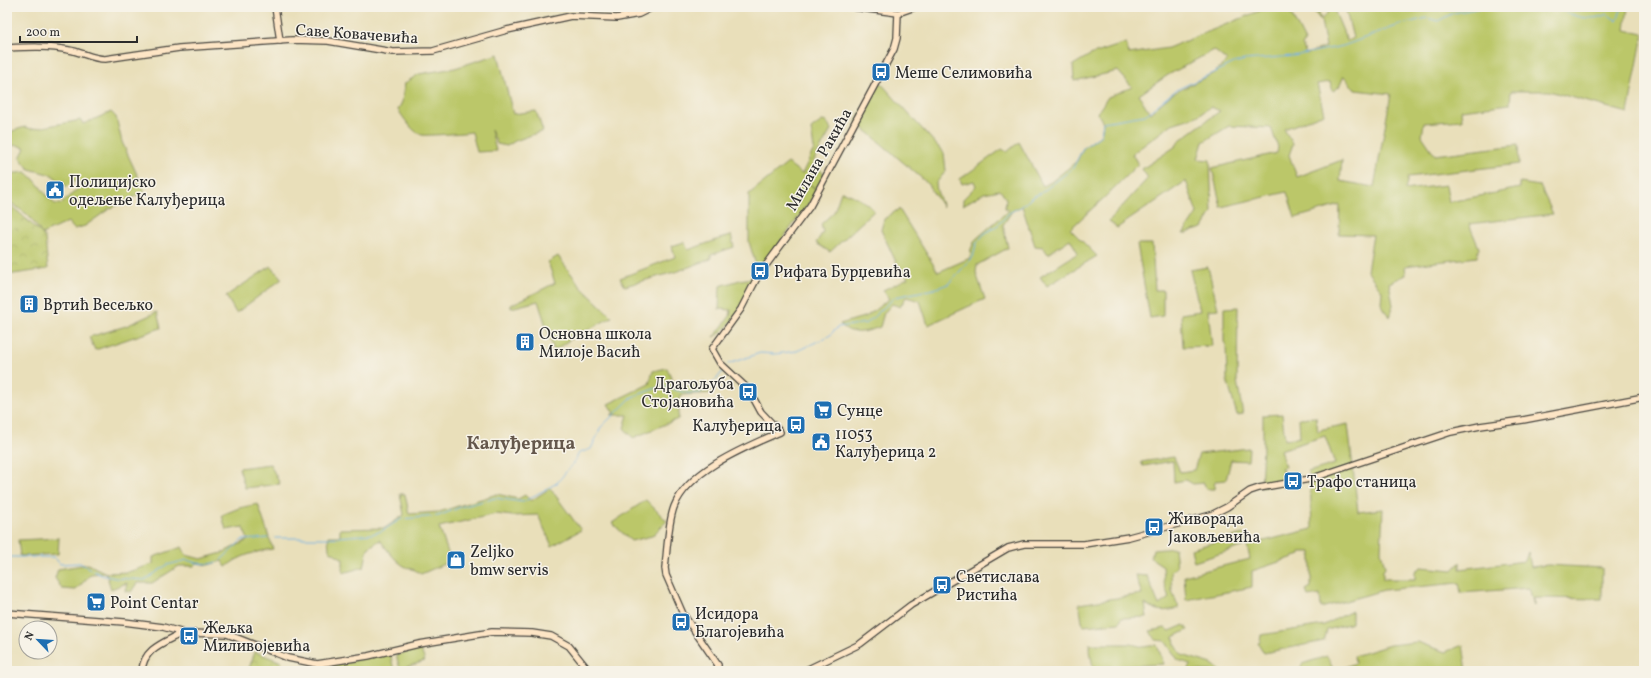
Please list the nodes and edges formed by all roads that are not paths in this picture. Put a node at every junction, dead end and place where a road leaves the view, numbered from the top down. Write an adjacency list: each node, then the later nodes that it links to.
1 (275, 7): 6 (street)
2 (653, 7): 6 (street, Саве Ковачевића)
3 (854, 7): 5 (street)
4 (915, 7): 5 (street)
5 (898, 13): 13 (street, Милана Ракића)
6 (280, 41): 7 (street, Саве Ковачевића)
7 (7, 48)
8 (1644, 398): 14 (street)
9 (7, 613): 10 (street)
10 (178, 632): 11 (street); 12 (street)
11 (142, 671)
12 (589, 671)
13 (719, 671)
14 (804, 671)

